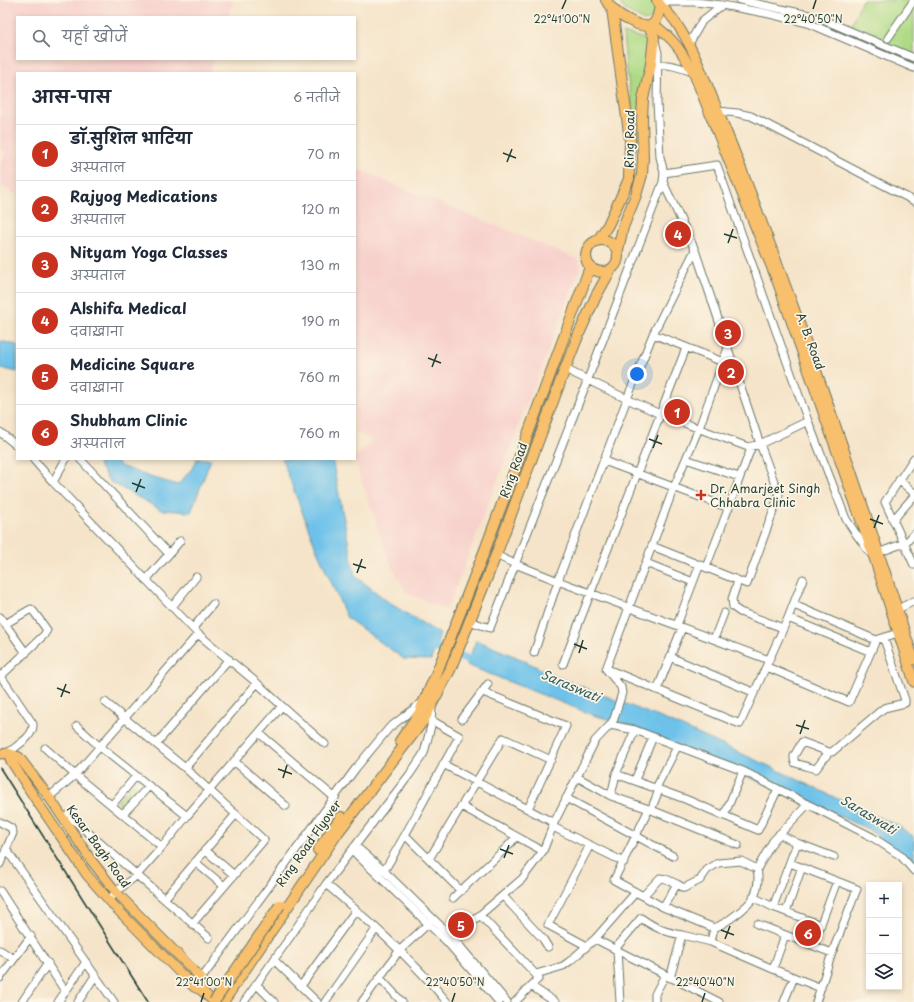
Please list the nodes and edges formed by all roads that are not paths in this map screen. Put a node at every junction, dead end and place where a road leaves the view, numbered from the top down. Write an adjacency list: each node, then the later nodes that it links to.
1 (606, 0): 6 (highway)
2 (740, 0): 11 (street)
3 (914, 0): 9 (street)
4 (658, 2): 5 (street); 7 (highway); 10 (main road, A. B. Road)
5 (722, 5): 10 (street); 13 (street)
6 (612, 9): 7 (highway); 21 (highway)
7 (651, 25): 8 (highway, Ring Road); 14 (main road, A. B. Road)
8 (654, 37): 12 (street); 22 (highway, Ring Road)
9 (888, 38)
10 (689, 44): 15 (main road, A. B. Road)
11 (914, 58)
12 (658, 65): 14 (street); 18 (street)
13 (914, 68)
14 (692, 72): 16 (main road, A. B. Road)
15 (718, 111): 20 (street); 61 (main road, A. B. Road)
16 (730, 162): 17 (street); 61 (main road, A. B. Road)
17 (717, 165): 18 (street); 34 (street)
18 (664, 173): 19 (street)
19 (663, 182): 23 (street); 31 (street)
20 (914, 201)
21 (598, 240): 22 (highway); 24 (highway)
22 (618, 250): 25 (highway)
23 (695, 250): 26 (street); 28 (street)
24 (590, 267): 25 (highway); 101 (highway)
25 (611, 269): 30 (highway, Ring Road)
26 (653, 334): 27 (street); 32 (street)
27 (686, 348): 29 (street); 33 (street)
28 (728, 348): 29 (street); 37 (street)
29 (723, 362): 35 (street)
30 (565, 369): 31 (street); 60 (highway, Ring Road)
31 (588, 379): 32 (street); 63 (street)
32 (627, 399): 33 (street); 45 (street)
33 (660, 414): 35 (street); 46 (street)
34 (808, 421): 37 (street); 61 (street)
35 (699, 428): 39 (street); 41 (street)
36 (0, 432): 38 (street)
37 (760, 444): 39 (street); 69 (street)
38 (16, 445)
39 (752, 446): 47 (street)
40 (914, 458): 48 (street)
41 (686, 459): 47 (street); 50 (street)
42 (34, 460): 49 (street)
43 (65, 460): 49 (street)
44 (81, 460): 59 (street)
45 (604, 461): 46 (street); 70 (street)
46 (637, 473): 50 (street); 72 (street)
47 (739, 477): 53 (street)
48 (899, 480): 51 (street); 54 (street)
49 (53, 482): 68 (street)
50 (674, 487): 53 (street); 58 (street)
51 (914, 493)
52 (914, 496): 54 (street)
53 (729, 508): 64 (street)
54 (893, 520): 57 (street)
55 (914, 534): 57 (street)
56 (180, 541): 59 (street)
57 (904, 545): 61 (street); 65 (street)
58 (652, 546): 62 (street); 64 (street)
59 (169, 554): 68 (street)
60 (496, 555): 63 (street); 82 (highway, Ring Road)
61 (876, 555): 78 (main road, A. B. Road); 87 (main road, A. B. Road)
62 (646, 563): 71 (street); 77 (street)
63 (514, 564): 70 (street); 82 (street)
64 (703, 565): 69 (street); 71 (street)
65 (914, 565)
66 (196, 577): 76 (street)
67 (803, 579): 75 (street)
68 (146, 580): 76 (street)
69 (738, 580): 85 (street)
70 (558, 581): 72 (street); 93 (street)
71 (693, 582): 84 (street)
72 (590, 593): 77 (street); 98 (street)
73 (914, 601): 78 (street)
74 (213, 604): 86 (street)
75 (794, 605): 81 (street); 90 (street)
76 (172, 607): 86 (street)
77 (629, 607): 84 (street); 99 (street)
78 (898, 609): 96 (main road, A. B. Road)
79 (724, 613): 89 (street)
80 (0, 617): 83 (street)
81 (788, 618): 85 (street); 92 (street)
82 (469, 621): 101 (highway, Ring Road)
83 (5, 624): 91 (street); 91 (street)
84 (679, 627): 89 (street); 94 (street)
85 (783, 628): 97 (street)
86 (195, 631): 95 (street); 111 (street)
87 (898, 633): 88 (street); 102 (main road, A. B. Road)
88 (884, 638): 90 (street); 124 (street)
89 (714, 639): 97 (street)
90 (876, 640): 92 (street)
91 (26, 652): 100 (street)
92 (871, 652): 97 (street)
93 (534, 654)
94 (670, 657): 105 (street); 107 (street)
95 (229, 659): 103 (street); 119 (street)
96 (914, 660)
97 (768, 663): 107 (street)
98 (563, 664)
99 (606, 669): 105 (street); 114 (street)
100 (0, 676): 125 (street)
101 (439, 679): 109 (highway, Ring Road Flyover)
102 (914, 682)
103 (257, 683): 110 (street); 129 (street)
104 (488, 684): 106 (street)
105 (657, 690): 107 (street)
106 (483, 692): 112 (street); 126 (street)
107 (753, 692)
108 (105, 702): 111 (street)
109 (428, 703): 113 (street); 143 (street); 196 (highway, Ring Road Flyover)
110 (282, 706): 117 (street); 120 (street)
111 (124, 719): 119 (street); 121 (street)
112 (462, 719)
113 (431, 720): 128 (street); 166 (street)
114 (612, 722): 116 (street); 134 (street)
115 (77, 726): 121 (street)
116 (636, 730): 118 (street); 131 (street)
117 (259, 733): 127 (street); 143 (street)
118 (653, 737): 122 (street); 135 (street)
119 (156, 744): 129 (street)
120 (326, 744)
121 (100, 747): 132 (street); 133 (street)
122 (677, 747): 130 (street); 138 (street)
123 (45, 748): 132 (street)
124 (829, 752): 124 (street)
125 (4, 753): 142 (main road, Kesar Bagh Road); 195 (main road)
126 (550, 760): 136 (street); 149 (street)
127 (234, 761): 140 (street); 147 (street)
128 (443, 764): 136 (street); 159 (street)
129 (185, 768): 140 (street)
130 (744, 771): 139 (street); 155 (street)
131 (616, 774): 135 (street); 141 (street)
132 (75, 775): 142 (street); 146 (street)
133 (136, 776): 137 (street); 146 (street)
134 (577, 777): 141 (street); 144 (street)
135 (634, 780): 138 (street)
136 (476, 782): 148 (street); 149 (street)
137 (149, 786): 152 (street); 154 (street)
138 (658, 789): 150 (street); 155 (street)
139 (778, 789): 145 (street); 155 (street)
140 (209, 790): 153 (street); 154 (street)
141 (611, 796): 150 (street)
142 (49, 797): 189 (main road, Kesar Bagh Road)
143 (334, 798): 229 (street)
144 (566, 798): 157 (street); 160 (street)
145 (808, 804): 158 (street); 180 (street)
146 (112, 805): 152 (street)
147 (286, 806)
148 (461, 806): 161 (street); 172 (street)
149 (528, 809): 157 (street)
150 (650, 810): 160 (street); 164 (street)
151 (68, 814): 181 (street)
152 (123, 814): 165 (street)
153 (236, 814): 168 (street); 182 (street)
154 (187, 816): 165 (street)
155 (724, 816)
156 (0, 822): 167 (street)
157 (553, 825): 163 (street); 169 (street)
158 (779, 834): 162 (street); 178 (street)
159 (406, 836): 172 (street); 179 (street)
160 (636, 836): 170 (street); 174 (street)
161 (516, 837): 169 (street); 188 (street)
162 (797, 843): 171 (street); 175 (street)
163 (590, 845): 174 (street); 216 (street)
164 (738, 845)
165 (162, 847): 181 (street)
166 (354, 847): 179 (street); 184 (street); 203 (street)
167 (6, 849): 176 (street); 224 (street)
168 (205, 850): 173 (street); 182 (street)
169 (543, 852): 191 (street)
170 (673, 856)
171 (834, 857)
172 (429, 859): 188 (street)
173 (195, 862): 186 (street); 193 (street)
174 (624, 862): 190 (street)
175 (790, 863): 177 (street); 198 (street)
176 (0, 864)
177 (802, 867): 183 (street); 200 (street)
178 (756, 869): 185 (street); 192 (street)
179 (384, 871): 212 (street)
180 (914, 871)
181 (137, 875): 189 (street); 193 (street)
182 (234, 875): 186 (street)
183 (838, 881): 205 (street); 221 (street)
184 (326, 884): 199 (street); 223 (street)
185 (677, 884): 190 (street); 197 (street)
186 (224, 886): 202 (street)
187 (0, 891): 210 (street)
188 (461, 891): 194 (street)
189 (116, 892): 195 (street); 229 (main road, Kesar Bagh Road)
190 (640, 894): 197 (street); 213 (street)
191 (503, 896): 201 (street); 217 (street)
192 (753, 897): 198 (street); 206 (street)
193 (165, 898): 202 (street)
194 (453, 898)
195 (109, 900): 237 (main road)
196 (283, 907): 244 (highway, Ring Road Flyover, bridge); 245 (highway, Ring Road Flyover)
197 (663, 907): 206 (street)
198 (773, 907): 200 (street)
199 (356, 910): 207 (street); 235 (street)
200 (786, 912): 205 (street)
201 (480, 915): 212 (street); 227 (street)
202 (193, 923): 211 (street)
203 (429, 923): 220 (street); 253 (street)
204 (757, 924): 209 (street)
205 (821, 925): 215 (street)
206 (714, 928): 214 (street)
207 (376, 929): 220 (street); 249 (street)
208 (682, 935): 214 (street); 218 (street); 230 (street)
209 (785, 935): 215 (street); 226 (street)
210 (31, 936): 222 (street); 225 (street)
211 (210, 938)
212 (453, 938): 254 (street)
213 (595, 939): 216 (street); 218 (street)
214 (711, 942): 226 (street)
215 (813, 945): 221 (street)
216 (586, 946): 227 (street)
217 (548, 947)
218 (616, 949): 230 (street); 257 (street)
219 (0, 950): 222 (street)
220 (399, 951): 233 (street); 252 (street)
221 (832, 953): 238 (street)
222 (14, 959): 232 (street)
223 (274, 960): 234 (street); 235 (street)
224 (86, 962): 228 (street); 239 (street)
225 (48, 963): 239 (street); 240 (street)
226 (773, 969): 231 (street)
227 (536, 974): 236 (street)
228 (96, 976): 242 (street); 243 (street)
229 (199, 976): 237 (main road)
230 (668, 976): 258 (street); 259 (street)
231 (794, 977): 238 (street); 260 (street)
232 (0, 978)
233 (380, 978): 250 (street); 251 (street)
234 (256, 984): 246 (street); 247 (street)
235 (301, 986): 248 (street)
236 (531, 986): 255 (street); 256 (street)
237 (198, 988): 244 (main road)
238 (821, 988): 261 (street)
239 (65, 991): 241 (street)
240 (22, 1002)
241 (58, 1002)
242 (78, 1002)
243 (114, 1002)
244 (214, 1002)
245 (223, 1002)
246 (244, 1002)
247 (274, 1002)
248 (317, 1002)
249 (325, 1002)
250 (362, 1002)
251 (402, 1002)
252 (448, 1002)
253 (499, 1002)
254 (507, 1002)
255 (515, 1002)
256 (555, 1002)
257 (620, 1002)
258 (655, 1002)
259 (719, 1002)
260 (784, 1002)
261 (816, 1002)

